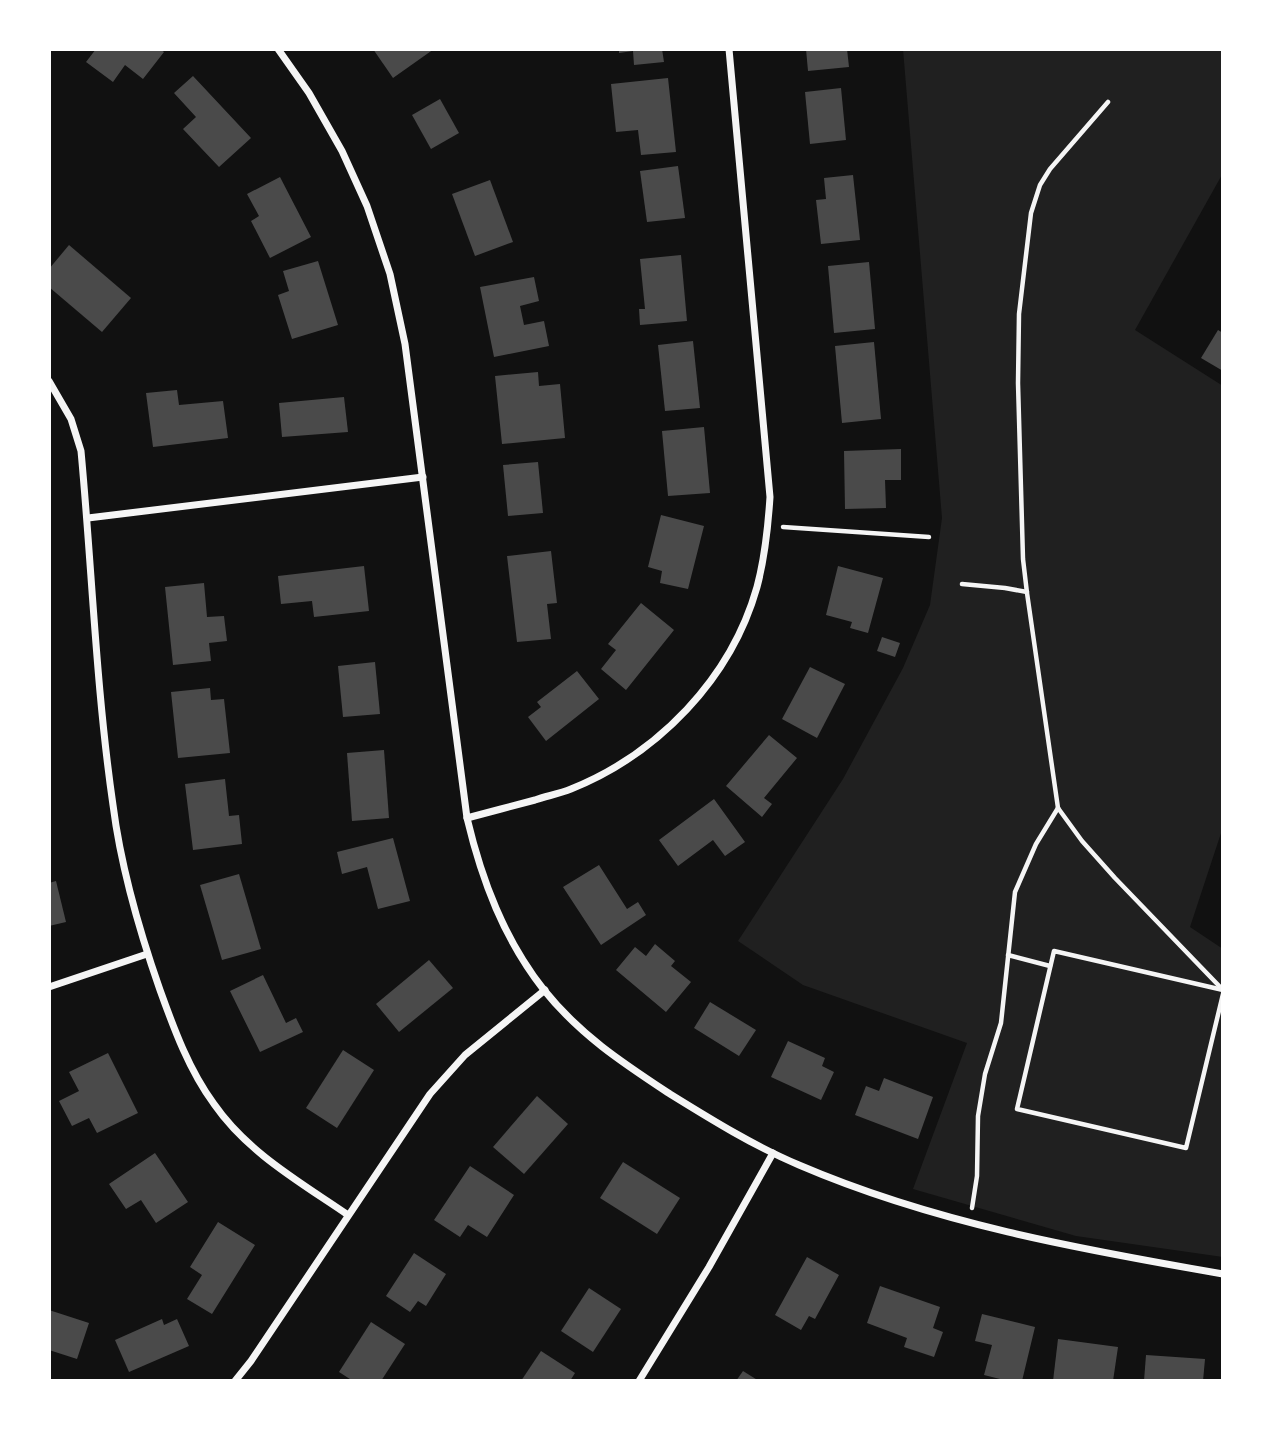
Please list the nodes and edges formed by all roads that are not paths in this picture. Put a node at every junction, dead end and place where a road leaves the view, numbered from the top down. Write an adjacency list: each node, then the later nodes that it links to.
1 (278, 49): 4 (street)
2 (729, 49): 6 (street)
3 (49, 381): 5 (street)
4 (423, 477): 5 (street); 6 (street)
5 (88, 518): 7 (street)
6 (467, 818): 9 (street)
7 (148, 954): 8 (street); 11 (street)
8 (49, 987)
9 (545, 990): 10 (street); 11 (street)
10 (773, 1153): 12 (street); 14 (street)
11 (348, 1215): 13 (street)
12 (1223, 1274)
13 (235, 1381)
14 (639, 1381)

